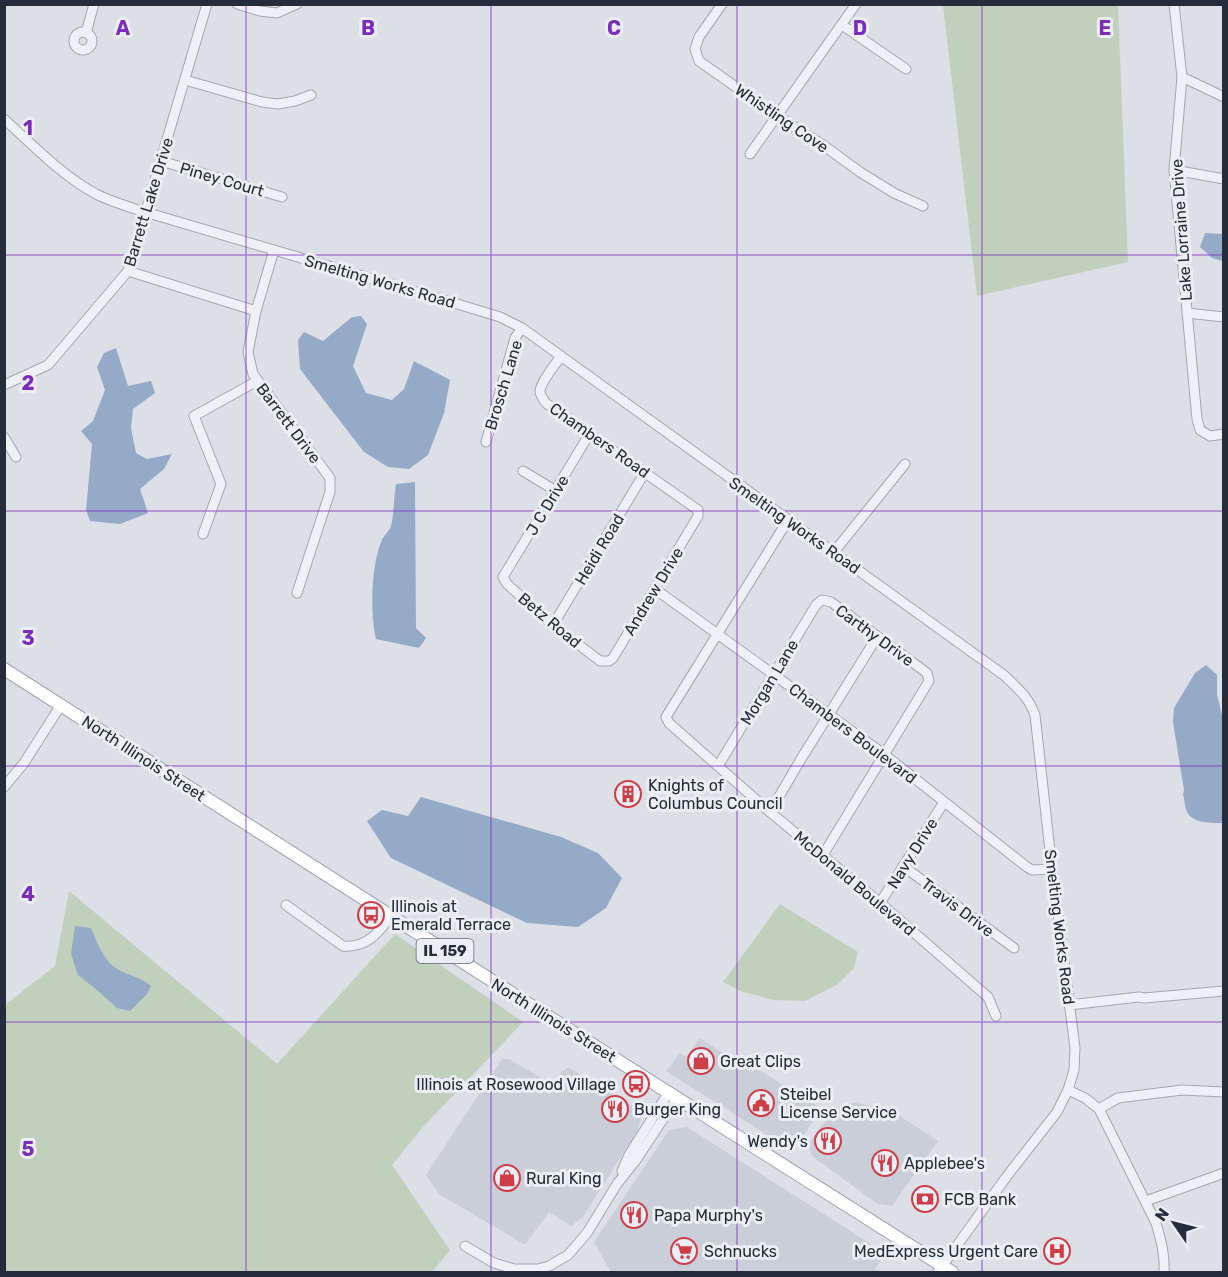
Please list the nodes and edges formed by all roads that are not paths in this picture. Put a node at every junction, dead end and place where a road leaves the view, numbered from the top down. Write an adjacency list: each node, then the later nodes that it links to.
1 (94, 4): 9 (street)
2 (207, 4): 12 (street, Barrett Lake Drive)
3 (237, 4): 4 (street)
4 (297, 4)
5 (722, 4): 15 (street, Whistling Cove)
6 (856, 4): 8 (street)
7 (1174, 4): 11 (street, Lake Lorraine Drive)
8 (842, 25): 10 (street); 15 (street)
9 (86, 33)
10 (906, 69)
11 (1182, 77): 14 (street); 19 (street, Lake Lorraine Drive)
12 (184, 80): 13 (street); 18 (street, Barrett Lake Drive)
13 (311, 95)
14 (1224, 97)
15 (777, 116): 17 (street); 22 (street, Whistling Cove)
16 (4, 119): 23 (street, Smelting Works Road)
17 (750, 154)
18 (161, 161): 21 (street, Piney Court); 23 (street, Barrett Lake Drive)
19 (1174, 171): 20 (street); 27 (street, Lake Lorraine Drive)
20 (1224, 179)
21 (282, 197)
22 (923, 206)
23 (145, 212): 24 (street, Smelting Works Road); 25 (street, Barrett Lake Drive)
24 (274, 250): 26 (street, Barrett Drive); 29 (street, Smelting Works Road)
25 (128, 271): 26 (street); 32 (street, Barrett Lake Drive)
26 (256, 311): 31 (street, Barrett Drive)
27 (1187, 313): 28 (street); 34 (street, Lake Lorraine Drive)
28 (1224, 317)
29 (522, 328): 30 (street, Smelting Works Road); 36 (street, Brosch Lane)
30 (561, 356): 33 (street, Chambers Road); 43 (street, Smelting Works Road)
31 (257, 381): 44 (street); 48 (street, Barrett Drive)
32 (4, 385)
33 (590, 433): 40 (street, Chambers Road); 41 (street, J C Drive)
34 (1224, 434)
35 (4, 437): 37 (street)
36 (486, 442)
37 (16, 457)
38 (905, 464): 45 (street)
39 (522, 471): 41 (street)
40 (645, 472): 42 (street, Chambers Road); 50 (street, Heidi Road)
41 (555, 491): 46 (street, J C Drive)
42 (698, 510): 47 (street, Andrew Drive)
43 (788, 520): 45 (street, Smelting Works Road); 51 (street, McDonald Boulevard)
44 (203, 534)
45 (834, 552): 65 (street, Smelting Works Road)
46 (503, 578): 50 (street, Betz Road)
47 (655, 589): 51 (street, Chambers Boulevard); 53 (street, Andrew Drive)
48 (297, 593)
49 (822, 600): 52 (street, Carthy Drive); 55 (street, Morgan Lane)
50 (553, 626): 53 (street, Betz Road)
51 (717, 633): 55 (street, Chambers Boulevard); 59 (street, McDonald Boulevard)
52 (877, 637): 57 (street); 58 (street, Carthy Drive)
53 (600, 661)
54 (4, 669): 56 (main road, North Illinois Street / IL 159)
55 (774, 674): 57 (street, Chambers Boulevard); 59 (street, Morgan Lane)
56 (61, 705): 60 (street); 68 (main road, North Illinois Street / IL 159)
57 (829, 714): 58 (street, Chambers Boulevard); 62 (street)
58 (885, 755): 61 (street, Chambers Boulevard); 63 (street)
59 (718, 766): 62 (street, McDonald Boulevard)
60 (4, 787)
61 (944, 802): 64 (street, Navy Drive); 65 (street, Chambers Boulevard)
62 (770, 812): 63 (street, McDonald Boulevard)
63 (823, 855): 66 (street, McDonald Boulevard)
64 (903, 866): 66 (street, Navy Drive); 69 (street, Travis Drive)
65 (1052, 869): 71 (street, Smelting Works Road)
66 (880, 903): 72 (street, McDonald Boulevard)
67 (286, 905): 68 (street)
68 (391, 916): 75 (main road, North Illinois Street / IL 159)
69 (1014, 948)
70 (1224, 991): 71 (street)
71 (1069, 1005): 73 (street, Smelting Works Road)
72 (996, 1016)
73 (1068, 1090): 76 (street); 80 (street, Smelting Works Road)
74 (1224, 1092): 76 (street)
75 (673, 1095): 79 (street); 80 (main road, North Illinois Street / IL 159)
76 (1099, 1109): 78 (street)
77 (1224, 1173): 78 (street)
78 (1146, 1201): 81 (street)
79 (465, 1246)
80 (944, 1270)
81 (1164, 1272)

